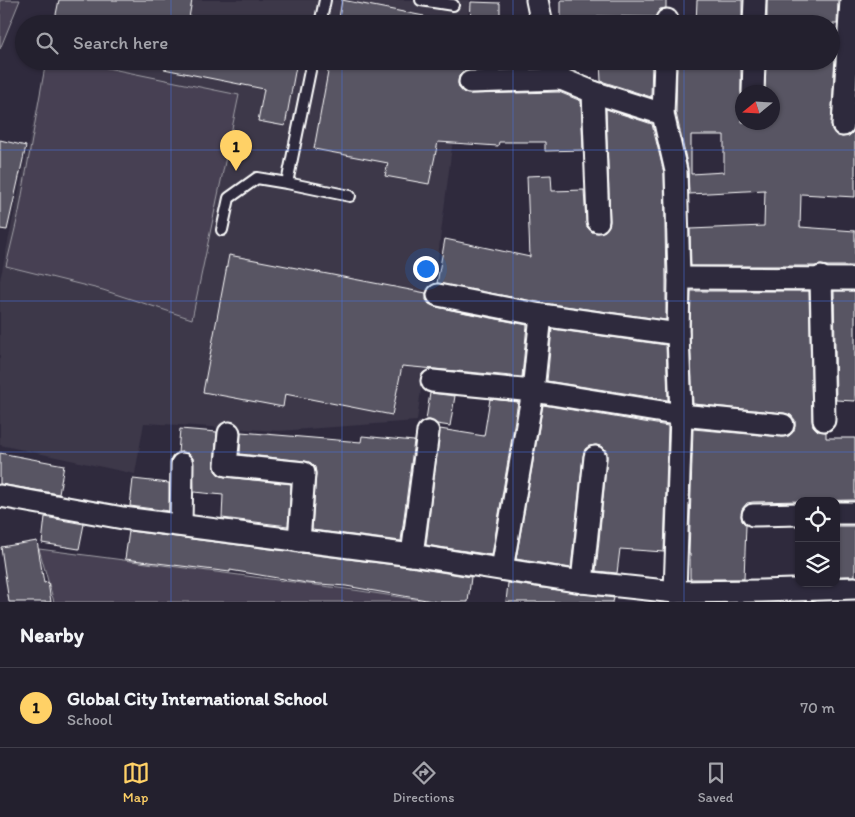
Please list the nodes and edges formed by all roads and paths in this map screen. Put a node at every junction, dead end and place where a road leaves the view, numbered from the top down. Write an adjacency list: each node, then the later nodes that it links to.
1 (325, 0): 7 (lane)
2 (421, 0): 6 (lane)
3 (537, 0): 8 (street)
4 (755, 0): 9 (street)
5 (851, 0): 18 (street)
6 (453, 5)
7 (322, 15)
8 (540, 15)
9 (754, 15)
10 (310, 70): 19 (lane)
11 (558, 70): 14 (street); 16 (street)
12 (665, 70): 17 (street)
13 (754, 70): 15 (street)
14 (470, 82)
15 (753, 85)
16 (593, 92): 17 (street); 21 (street)
17 (663, 114): 24 (street)
18 (843, 125)
19 (287, 183): 20 (lane); 22 (lane)
20 (350, 196)
21 (598, 221)
22 (222, 230)
23 (821, 277): 24 (street); 25 (street); 32 (street)
24 (679, 278): 28 (street)
25 (855, 279)
26 (438, 295): 27 (street)
27 (540, 315): 28 (street); 30 (street)
28 (678, 334): 31 (street)
29 (432, 381): 30 (street)
30 (533, 391): 31 (street); 46 (street)
31 (681, 415): 33 (street); 49 (street)
32 (824, 420)
33 (783, 425)
34 (428, 432): 45 (street)
35 (229, 433): 44 (street)
36 (595, 458): 47 (street)
37 (182, 464): 43 (street)
38 (0, 496): 43 (street)
39 (840, 513): 40 (street)
40 (855, 513)
41 (795, 514): 42 (street)
42 (753, 515)
43 (181, 526): 44 (street)
44 (299, 541): 45 (street)
45 (412, 555): 46 (street)
46 (502, 570): 47 (street)
47 (582, 582): 49 (street)
48 (855, 588): 49 (street)
49 (675, 592)

